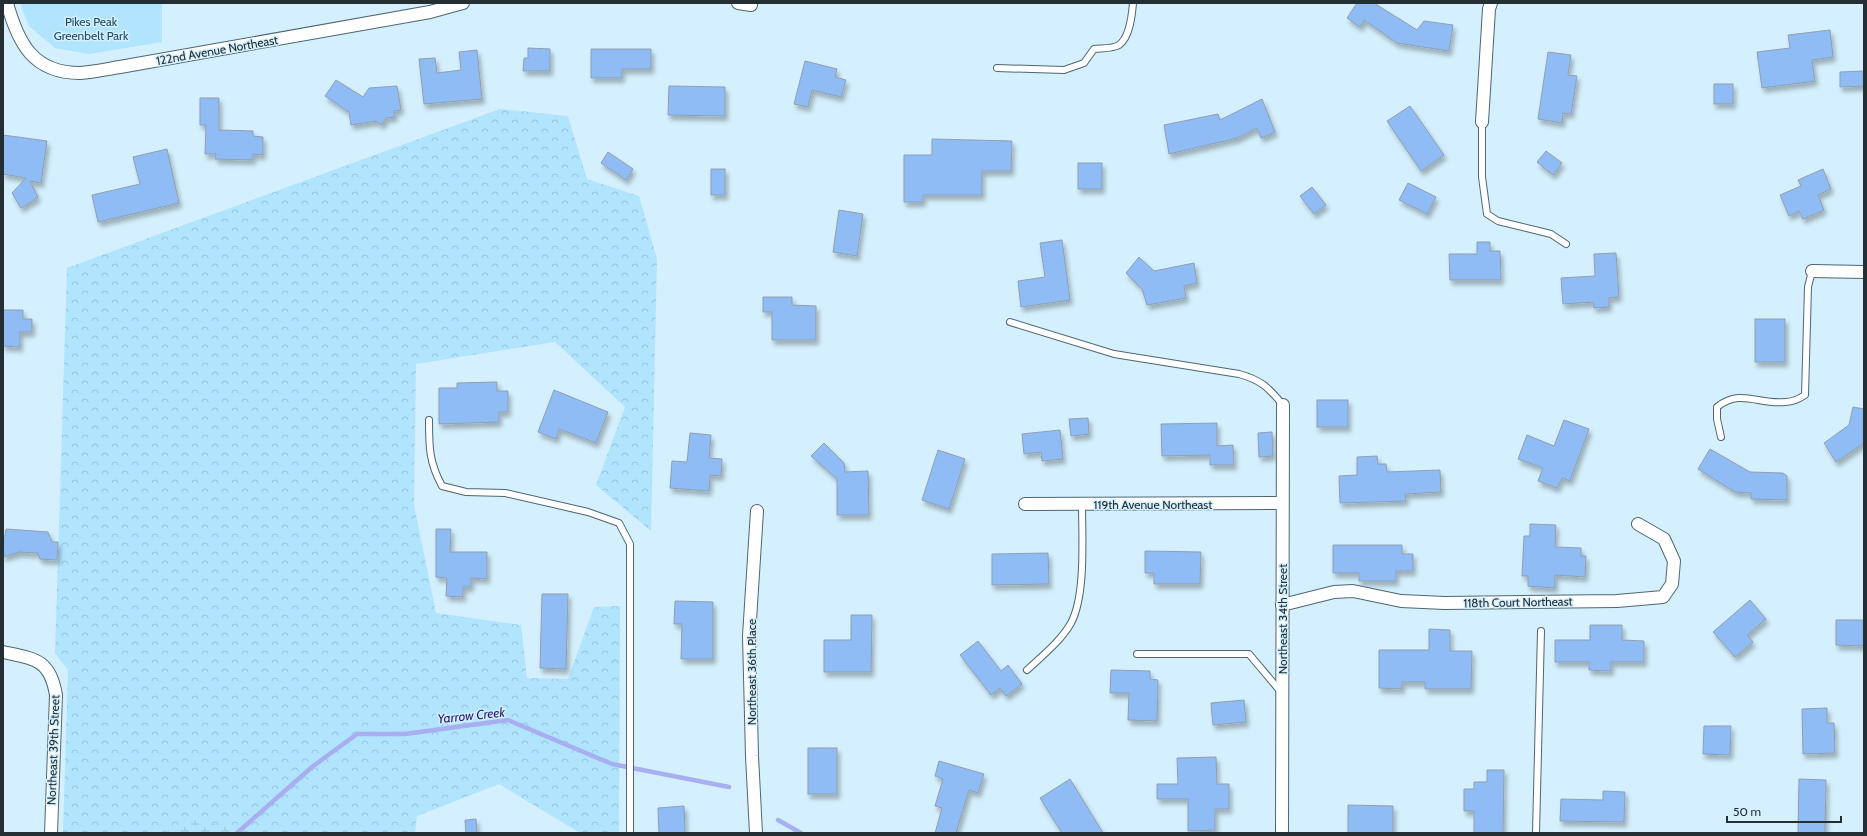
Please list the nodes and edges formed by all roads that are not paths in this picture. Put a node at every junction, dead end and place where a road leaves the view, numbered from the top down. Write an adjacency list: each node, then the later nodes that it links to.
1 (7, 3): 2 (street, 122nd Avenue Northeast)
2 (463, 3)
3 (738, 3): 6 (street)
4 (1132, 3): 7 (lane)
5 (1491, 3): 8 (street)
6 (751, 5)
7 (997, 68)
8 (1482, 122): 9 (lane)
9 (1566, 244)
10 (1812, 271): 11 (street); 15 (lane)
11 (1864, 272)
12 (1010, 322): 13 (lane)
13 (1283, 404): 16 (street, Northeast 34th Street)
14 (429, 420): 28 (lane)
15 (1721, 437)
16 (1282, 503): 18 (street, 119th Avenue Northeast); 21 (street, Northeast 34th Street)
17 (1024, 504): 18 (street, 119th Avenue Northeast)
18 (1082, 504): 25 (lane)
19 (757, 511): 29 (street, Northeast 36th Place)
20 (1638, 524): 21 (street, 118th Court Northeast)
21 (1282, 605): 26 (street, Northeast 34th Street)
22 (1541, 631): 31 (lane)
23 (3, 652): 27 (street, Northeast 39th Street)
24 (1137, 654): 26 (lane)
25 (1026, 670)
26 (1282, 693): 30 (street, Northeast 34th Street)
27 (51, 833)
28 (630, 833)
29 (756, 833)
30 (1282, 833)
31 (1536, 833)

